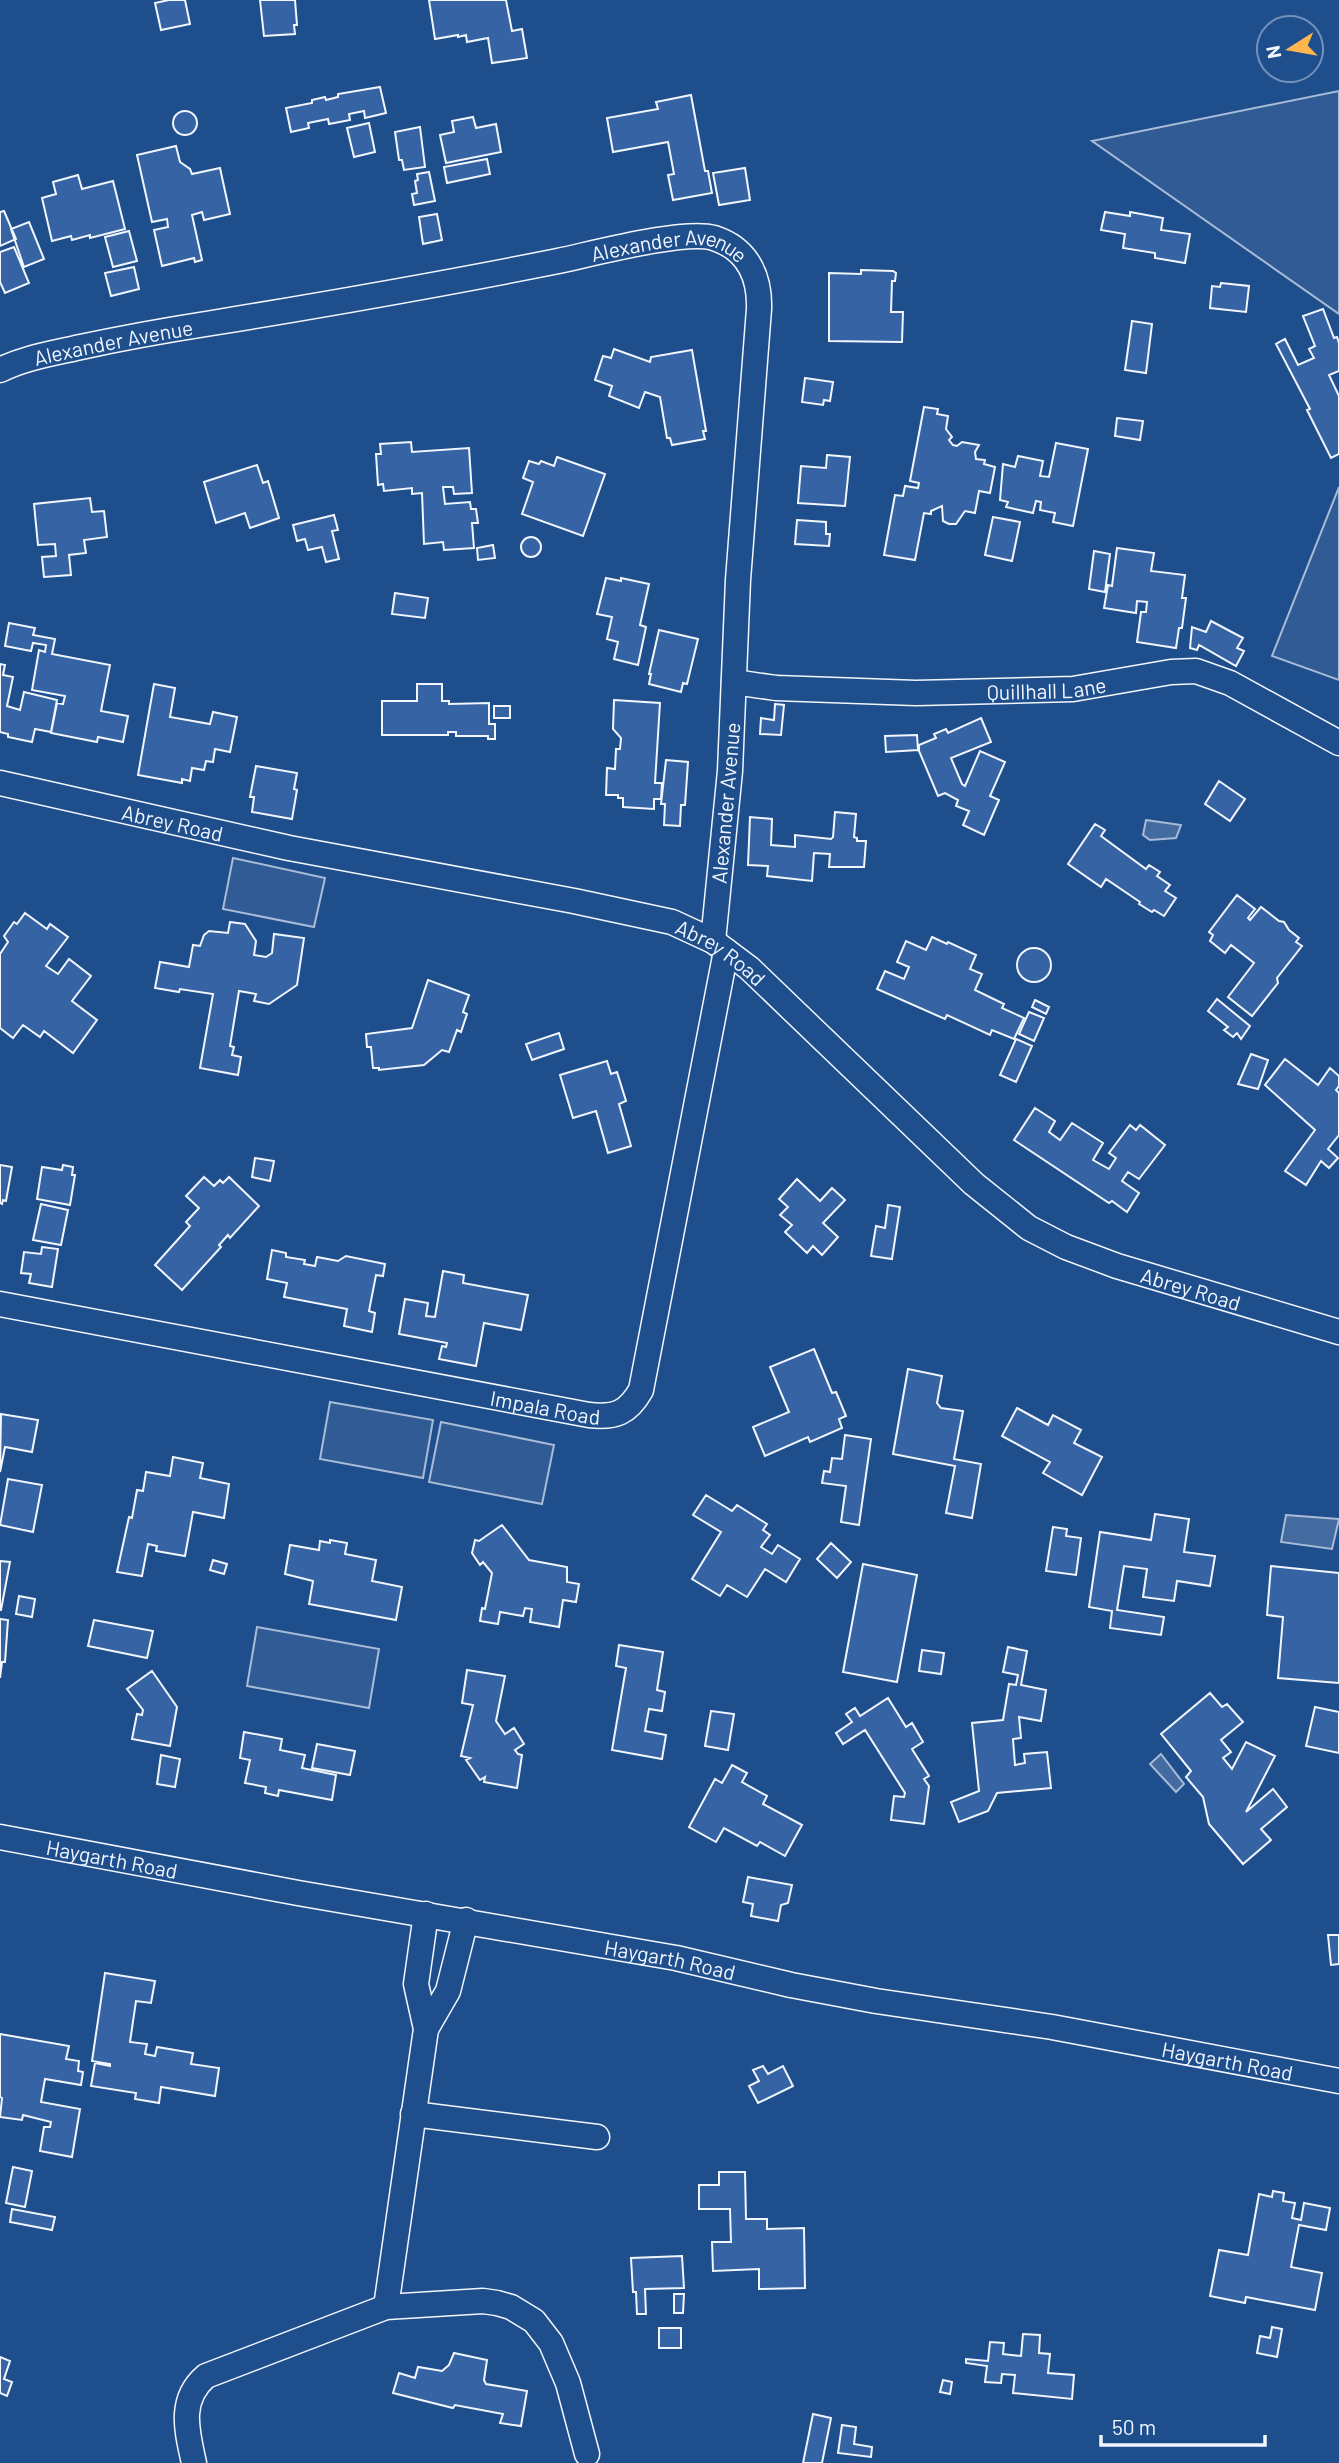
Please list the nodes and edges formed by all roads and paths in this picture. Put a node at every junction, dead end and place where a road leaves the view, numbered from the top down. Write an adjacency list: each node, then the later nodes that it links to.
1 (0, 370): 2 (street, Alexander Avenue)
2 (734, 682): 3 (street, Quillhall Lane); 5 (street, Alexander Avenue)
3 (1339, 743)
4 (0, 783): 5 (street, Abrey Road)
5 (720, 946): 6 (street, Impala Road); 7 (street, Abrey Road)
6 (0, 1304)
7 (1339, 1332)
8 (0, 1837): 9 (street, Haygarth Road)
9 (426, 1914): 10 (street, Haygarth Road); 11 (street)
10 (466, 1920): 11 (street); 12 (street, Haygarth Road)
11 (426, 2029): 13 (street)
12 (1339, 2081)
13 (413, 2114): 14 (street); 15 (street)
14 (597, 2137)
15 (386, 2308): 16 (street); 17 (street)
16 (587, 2454)
17 (194, 2463)

